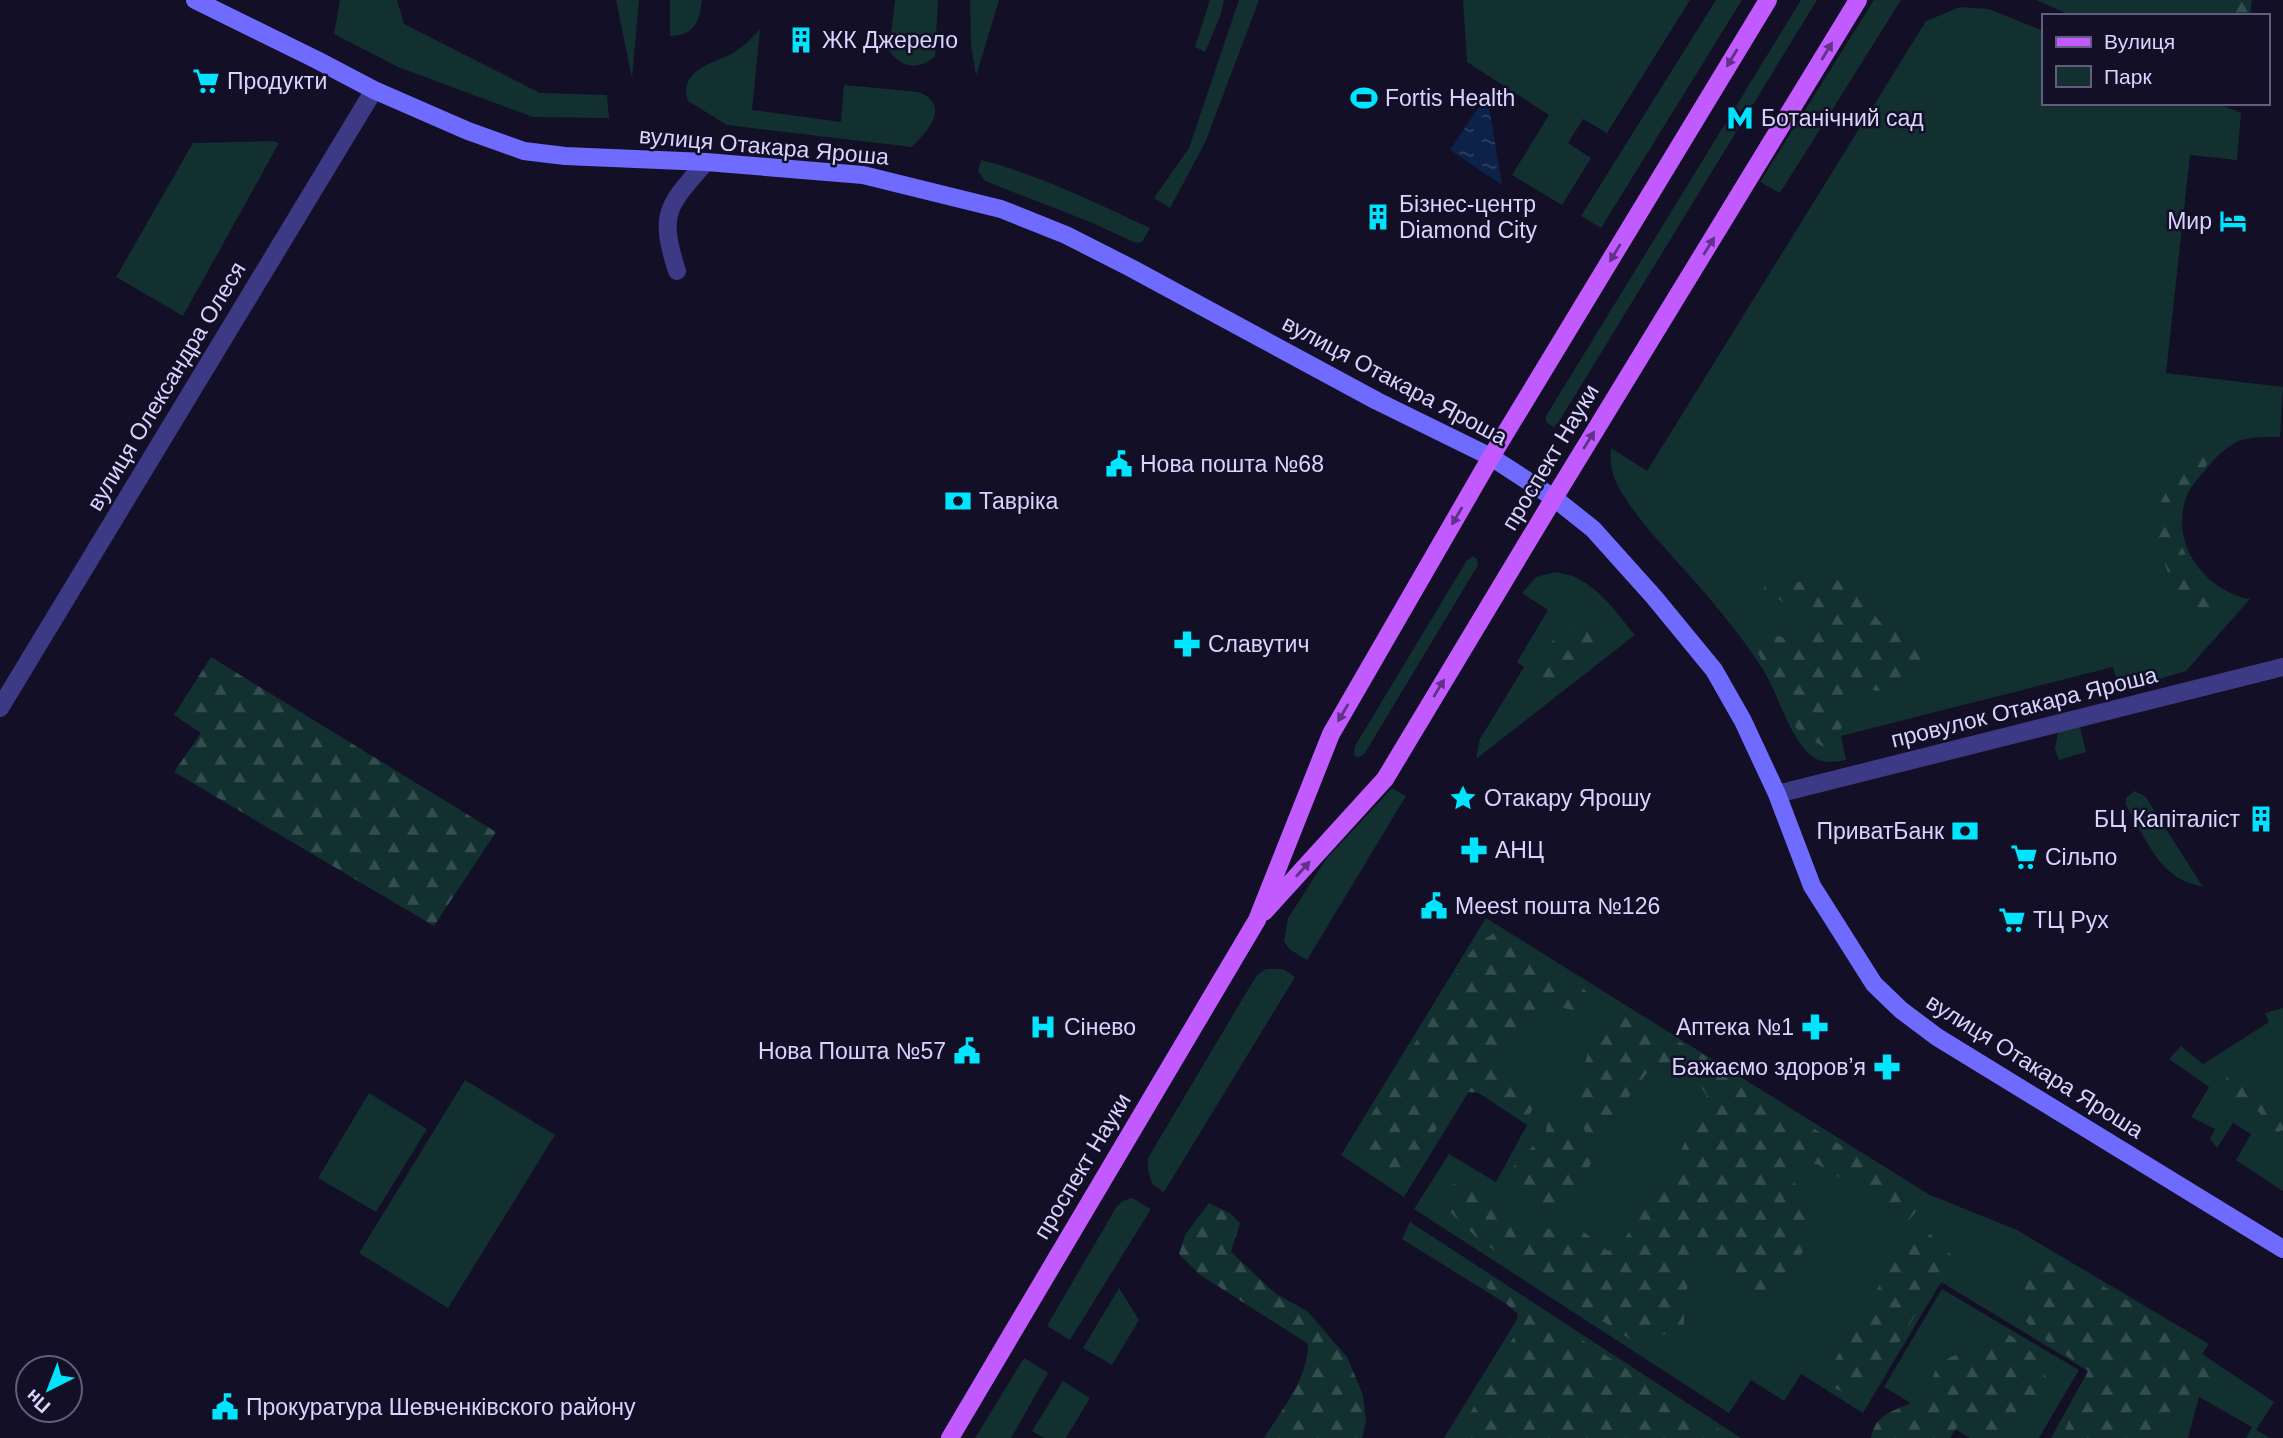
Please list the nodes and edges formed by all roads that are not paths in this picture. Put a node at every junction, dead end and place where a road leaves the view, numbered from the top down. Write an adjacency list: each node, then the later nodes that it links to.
1 (195, 0): 4 (street, вулиця Отакара Яроша)
2 (1768, 0): 7 (main road, проспект Науки, one-way to 7)
3 (1858, 0): 8 (main road, проспект Науки, one-way to 3)
4 (374, 90): 5 (street, вулиця Отакара Яроша); 10 (street, вулиця Олександра Олеся)
5 (706, 162): 6 (street); 7 (street, вулиця Отакара Яроша)
6 (677, 271)
7 (1491, 457): 8 (street, вулиця Отакара Яроша); 12 (main road, проспект Науки, one-way to 12)
8 (1553, 498): 11 (street, вулиця Отакара Яроша); 12 (main road, проспект Науки, one-way to 8)
9 (2283, 667): 11 (street, провулок Отакара Яроша)
10 (0, 708)
11 (1777, 794): 13 (street, вулиця Отакара Яроша)
12 (1257, 920): 14 (main road, проспект Науки)
13 (2283, 1249)
14 (950, 1438)

